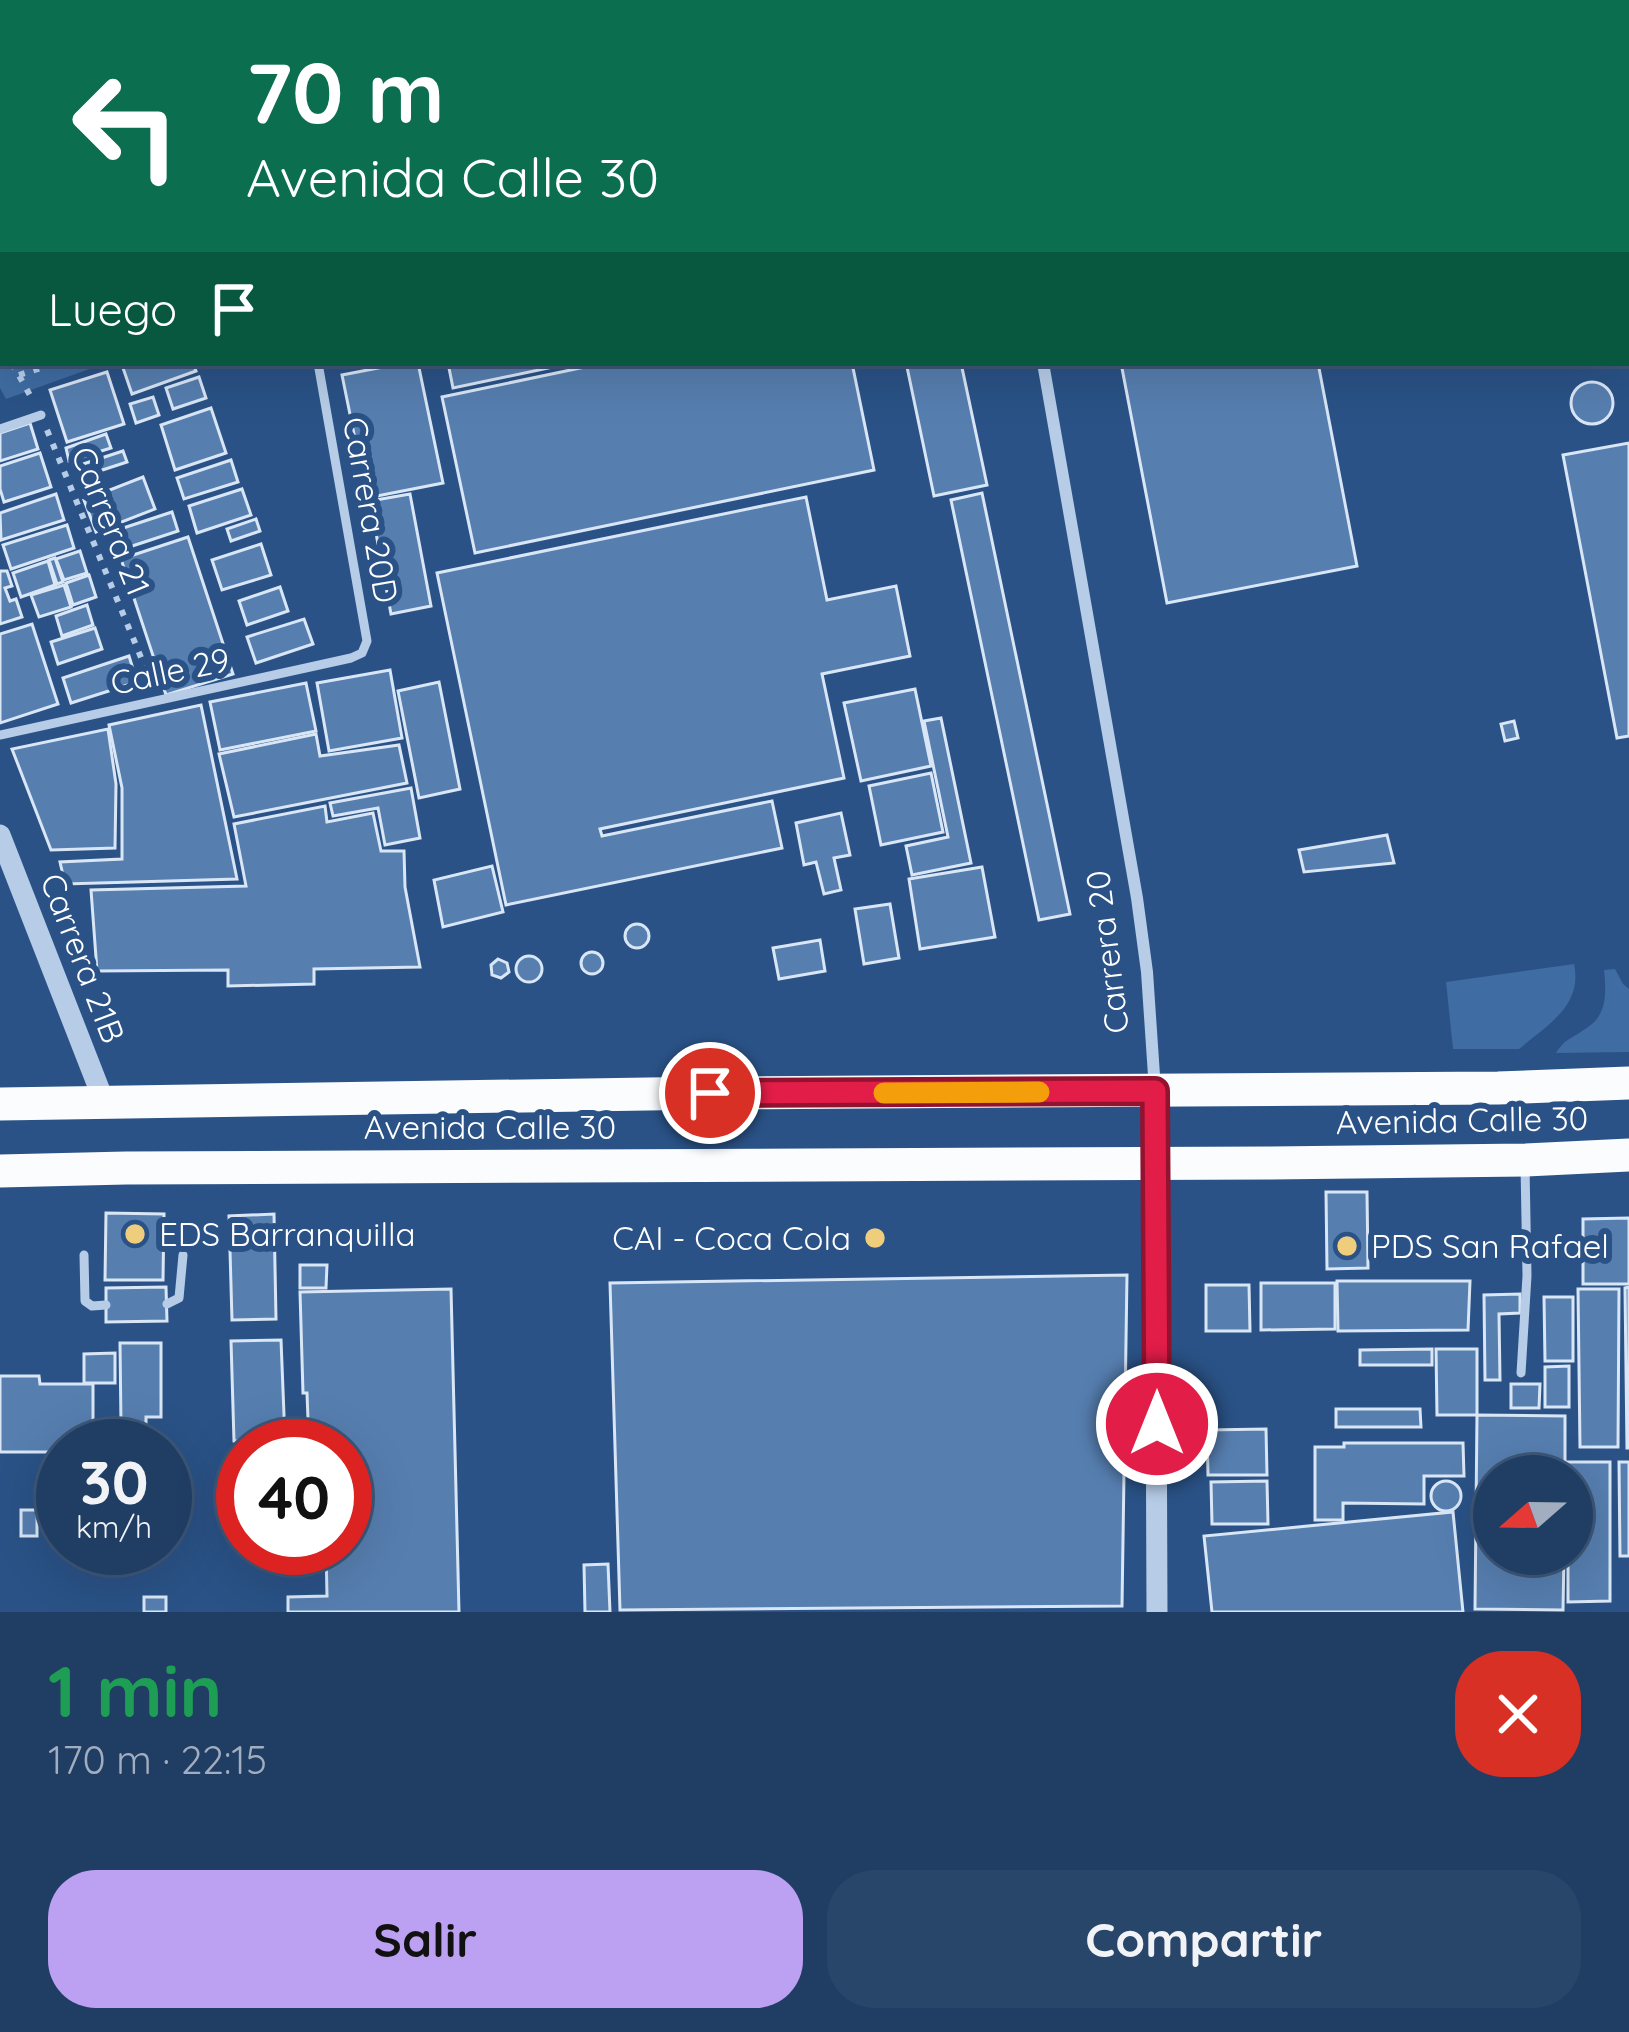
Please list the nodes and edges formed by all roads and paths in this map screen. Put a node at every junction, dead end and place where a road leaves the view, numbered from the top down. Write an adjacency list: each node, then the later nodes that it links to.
1 (14, 366): 5 (path, Carrera 21)
2 (48, 366): 5 (path)
3 (319, 366): 8 (lane, Carrera 20D)
4 (1044, 366): 13 (street, Carrera 20)
5 (19, 375): 6 (path, Carrera 21)
6 (41, 415): 7 (lane); 9 (path, Carrera 21)
7 (0, 429)
8 (351, 658): 9 (lane, Calle 29)
9 (160, 701): 10 (lane, Calle 29)
10 (0, 735)
11 (0, 836): 15 (street, Carrera 21B)
12 (1629, 1083): 13 (highway, Avenida Calle 30)
13 (1155, 1091): 15 (highway, Avenida Calle 30); 18 (street, Carrera 20)
14 (0, 1104): 15 (highway, Avenida Calle 30)
15 (105, 1104)
16 (1629, 1155): 17 (highway, Avenida Calle 30)
17 (1526, 1160): 18 (highway, Avenida Calle 30); 24 (lane)
18 (1157, 1163): 19 (highway, Avenida Calle 30); 25 (street, Carrera 20)
19 (0, 1172)
20 (84, 1255): 23 (lane)
21 (183, 1255): 22 (lane)
22 (167, 1304)
23 (106, 1306)
24 (1521, 1373)
25 (1157, 1612)

